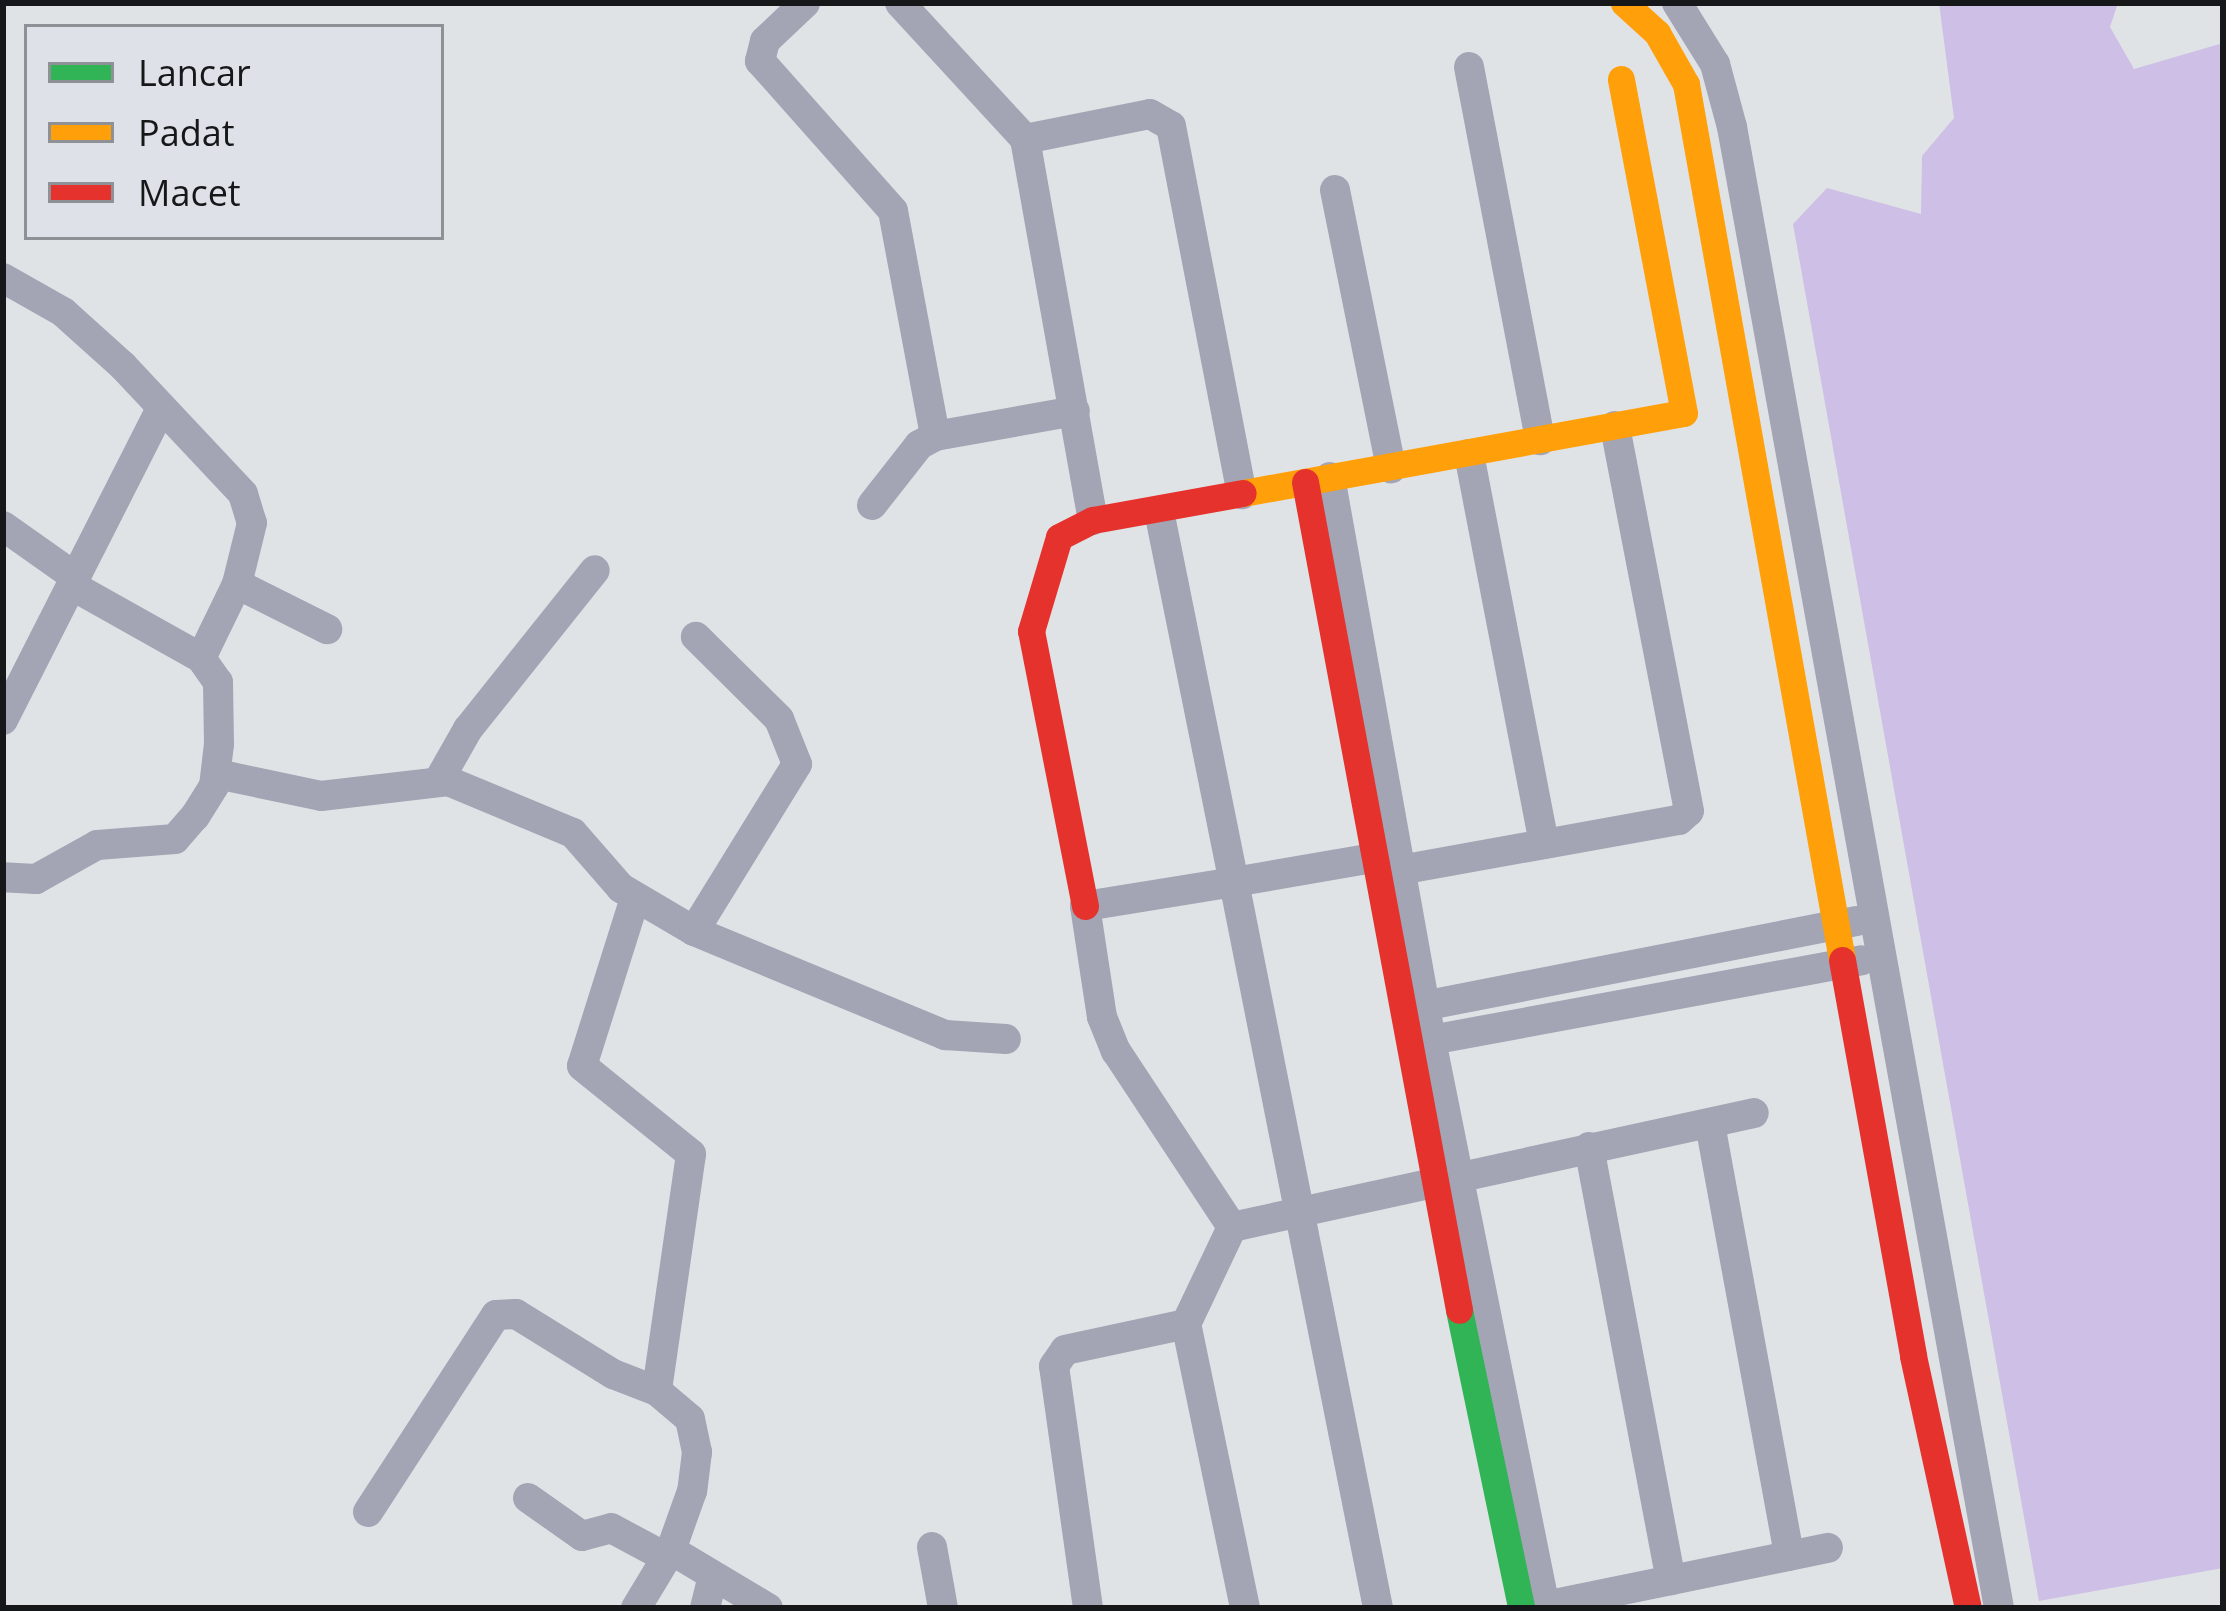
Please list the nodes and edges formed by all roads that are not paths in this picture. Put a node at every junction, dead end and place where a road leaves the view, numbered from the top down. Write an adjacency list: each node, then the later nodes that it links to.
1 (805, 3): 13 (street)
2 (901, 3): 7 (street)
3 (1624, 3): 39 (street)
4 (1677, 3): 38 (street)
5 (1469, 67): 14 (street)
6 (1621, 79): 12 (street)
7 (1025, 139): 10 (street); 18 (street)
8 (1335, 190): 16 (street)
9 (3, 278): 11 (street)
10 (1075, 411): 13 (street); 21 (street)
11 (160, 412): 24 (street); 25 (street)
12 (1615, 426): 14 (street); 32 (street)
13 (935, 436): 19 (street)
14 (1540, 440): 15 (street)
15 (1469, 454): 16 (street); 32 (street)
16 (1391, 468): 17 (street)
17 (1317, 479): 18 (street); 33 (street)
18 (1242, 494): 20 (street)
19 (872, 505)
20 (1159, 511): 21 (street); 35 (street)
21 (1093, 520): 37 (street)
22 (3, 526): 24 (street)
23 (595, 570): 31 (street)
24 (73, 581): 28 (street); 29 (street)
25 (237, 584): 26 (street); 28 (street)
26 (327, 629)
27 (696, 637): 40 (street)
28 (201, 658): 30 (street)
29 (3, 720)
30 (215, 780): 31 (street); 34 (street)
31 (439, 780): 36 (street)
32 (1544, 844): 33 (street)
33 (1386, 864): 35 (street); 43 (street)
34 (3, 877)
35 (1234, 882): 37 (street); 50 (street)
36 (635, 898): 40 (street); 53 (street)
37 (1084, 906): 51 (street)
38 (1878, 916): 39 (street); 41 (street)
39 (1838, 925): 42 (street); 43 (street)
40 (694, 931): 44 (street)
41 (1886, 959): 42 (street); 72 (street)
42 (1844, 961): 45 (street); 71 (street)
43 (1413, 1009): 45 (street)
44 (1006, 1039)
45 (1419, 1041): 49 (street)
46 (1754, 1113): 47 (street)
47 (1710, 1124): 48 (street); 59 (street)
48 (1589, 1147): 49 (street); 60 (street)
49 (1446, 1180): 50 (street); 62 (street); 69 (street)
50 (1297, 1211): 51 (street); 68 (street)
51 (1232, 1227): 52 (street)
52 (1186, 1324): 66 (street); 67 (street)
53 (657, 1391): 55 (street); 58 (street)
54 (528, 1498): 58 (street)
55 (368, 1512)
56 (932, 1547): 65 (street)
57 (1828, 1548): 59 (street)
58 (668, 1554): 61 (street); 63 (street)
59 (1789, 1556): 60 (street)
60 (1671, 1580): 62 (street)
61 (709, 1593): 64 (street)
62 (1545, 1606): 70 (street)
63 (636, 1608)
64 (768, 1608)
65 (943, 1608)
66 (1088, 1608)
67 (1244, 1608)
68 (1378, 1608)
69 (1520, 1608)
70 (1535, 1608)
71 (1968, 1608)
72 (1999, 1608)

